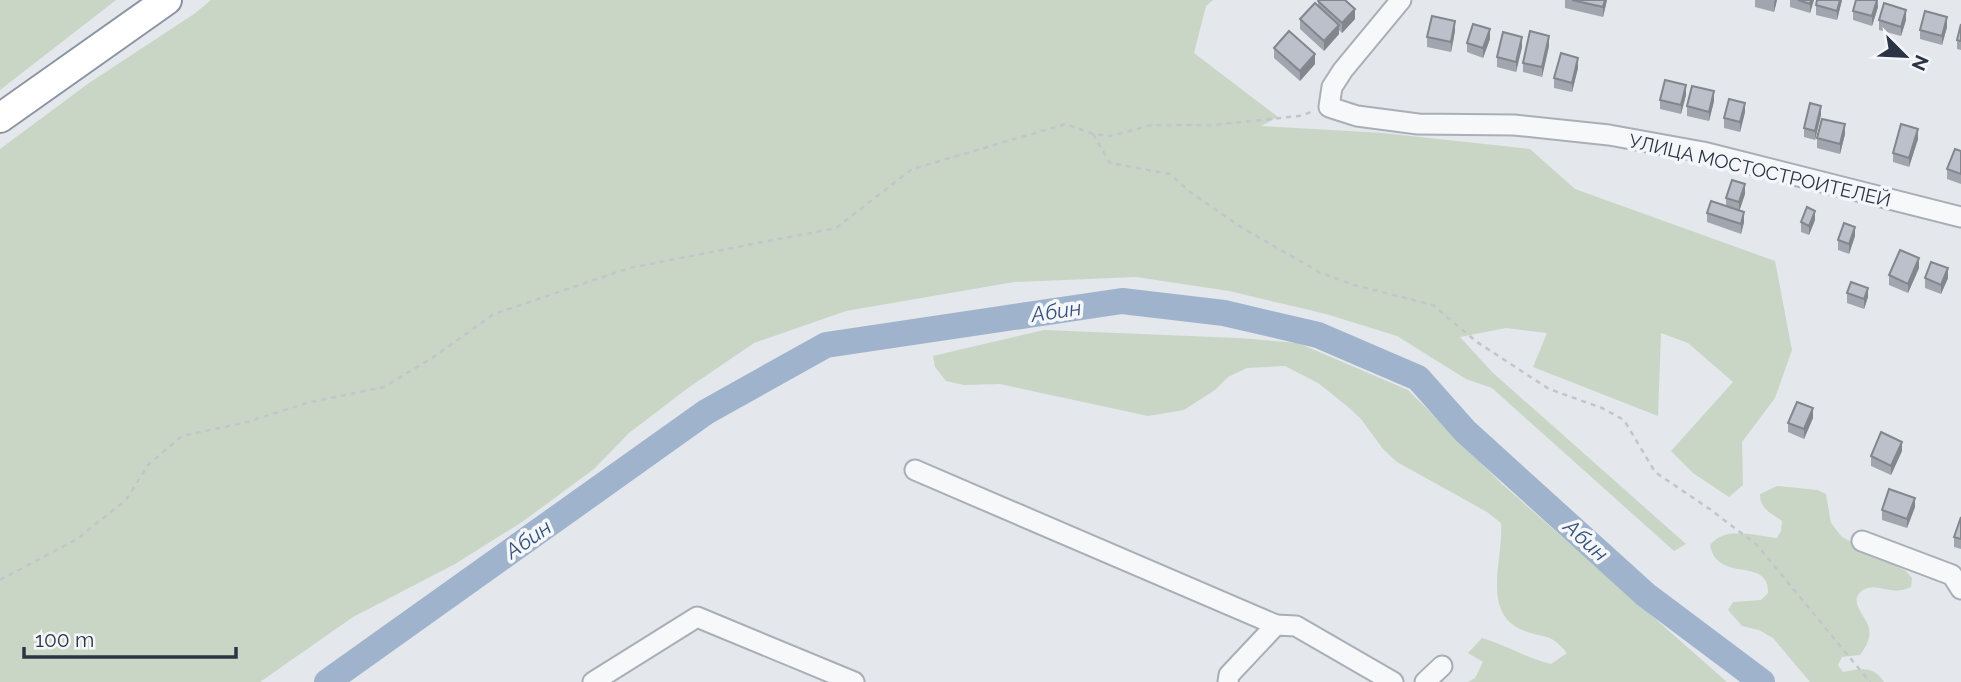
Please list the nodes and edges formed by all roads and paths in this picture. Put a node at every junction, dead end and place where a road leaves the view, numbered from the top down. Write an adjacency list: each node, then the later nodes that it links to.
1 (167, 0): 4 (highway)
2 (1401, 0): 3 (street)
3 (1329, 107): 5 (path); 6 (street, УЛИЦА МОСТОСТРОИТЕЛЕЙ)
4 (0, 118)
5 (1093, 134): 9 (path); 18 (path)
6 (1961, 217)
7 (915, 470): 11 (street)
8 (1861, 541): 10 (street)
9 (0, 580)
10 (1961, 589)
11 (1276, 625): 15 (street); 16 (street)
12 (1442, 666): 17 (street)
13 (593, 682): 14 (street)
14 (854, 682)
15 (1228, 682)
16 (1393, 682)
17 (1425, 682)
18 (1870, 682)

